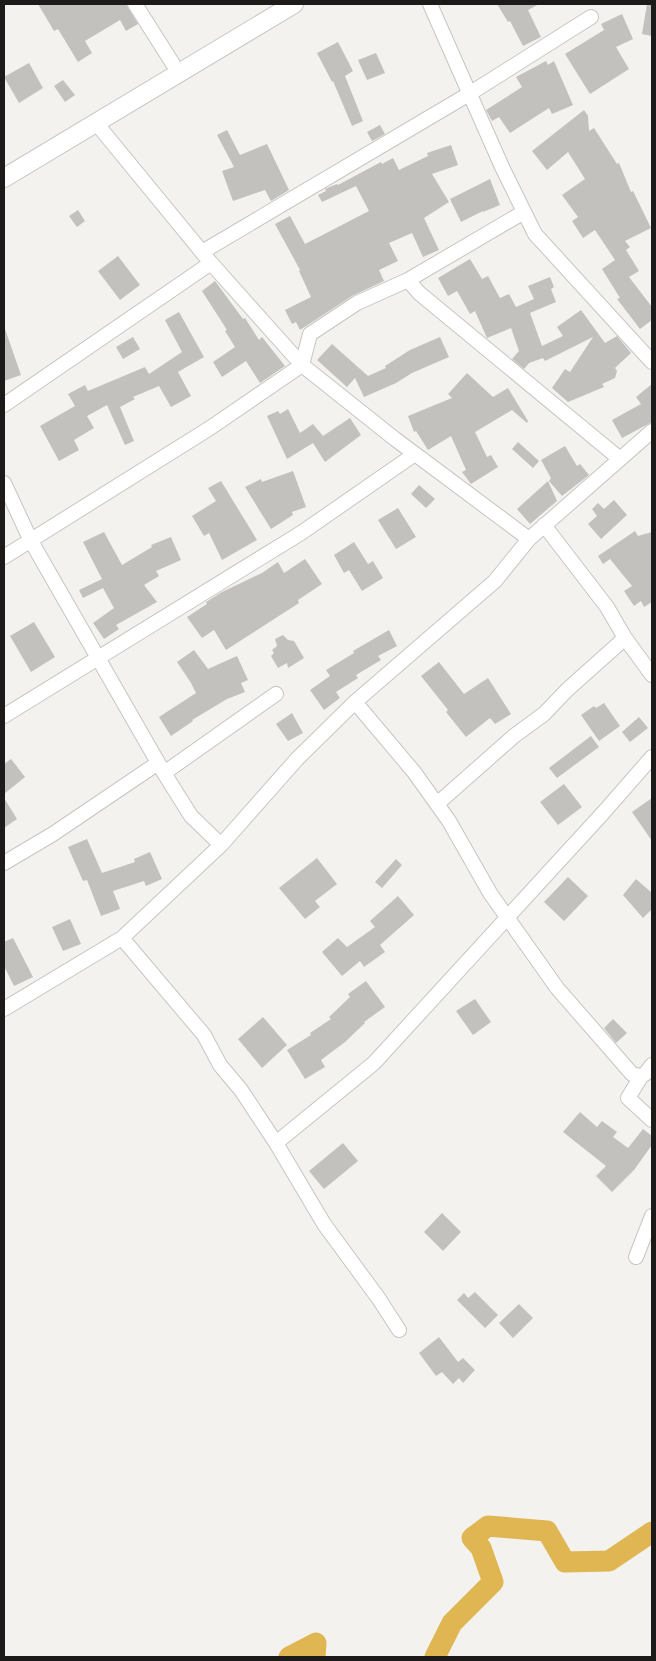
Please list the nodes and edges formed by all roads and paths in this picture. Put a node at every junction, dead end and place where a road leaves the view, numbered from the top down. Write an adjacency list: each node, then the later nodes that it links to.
1 (135, 4): 6 (street)
2 (273, 4): 6 (main road)
3 (294, 4): 8 (main road)
4 (430, 4): 7 (street)
5 (591, 18): 7 (street)
6 (173, 64): 9 (main road)
7 (469, 94): 11 (street); 12 (street)
8 (96, 123): 10 (main road); 12 (street)
9 (4, 166)
10 (4, 178)
11 (524, 212): 13 (street); 14 (street)
12 (206, 258): 15 (street); 16 (street)
13 (408, 280): 15 (street); 19 (street)
14 (652, 362)
15 (302, 365): 18 (street); 23 (street)
16 (4, 405)
17 (652, 431): 19 (street)
18 (415, 454): 22 (street); 26 (street)
19 (620, 459): 21 (street)
20 (4, 483): 23 (street)
21 (544, 525): 22 (street); 25 (street)
22 (529, 539): 29 (street)
23 (31, 541): 24 (street); 26 (street)
24 (4, 557)
25 (626, 638): 27 (street); 33 (street)
26 (98, 656): 30 (street); 32 (street)
27 (652, 675)
28 (276, 694): 32 (street)
29 (355, 702): 33 (street); 34 (street)
30 (4, 716)
31 (652, 757): 36 (street)
32 (161, 768): 34 (street); 35 (street)
33 (437, 804): 36 (street)
34 (221, 846): 37 (street)
35 (4, 863)
36 (507, 916): 39 (street); 41 (street)
37 (122, 938): 38 (street); 41 (street)
38 (4, 1009)
39 (647, 1070): 40 (street)
40 (652, 1120)
41 (276, 1144): 44 (street)
42 (652, 1216): 43 (street)
43 (636, 1257)
44 (399, 1330)

